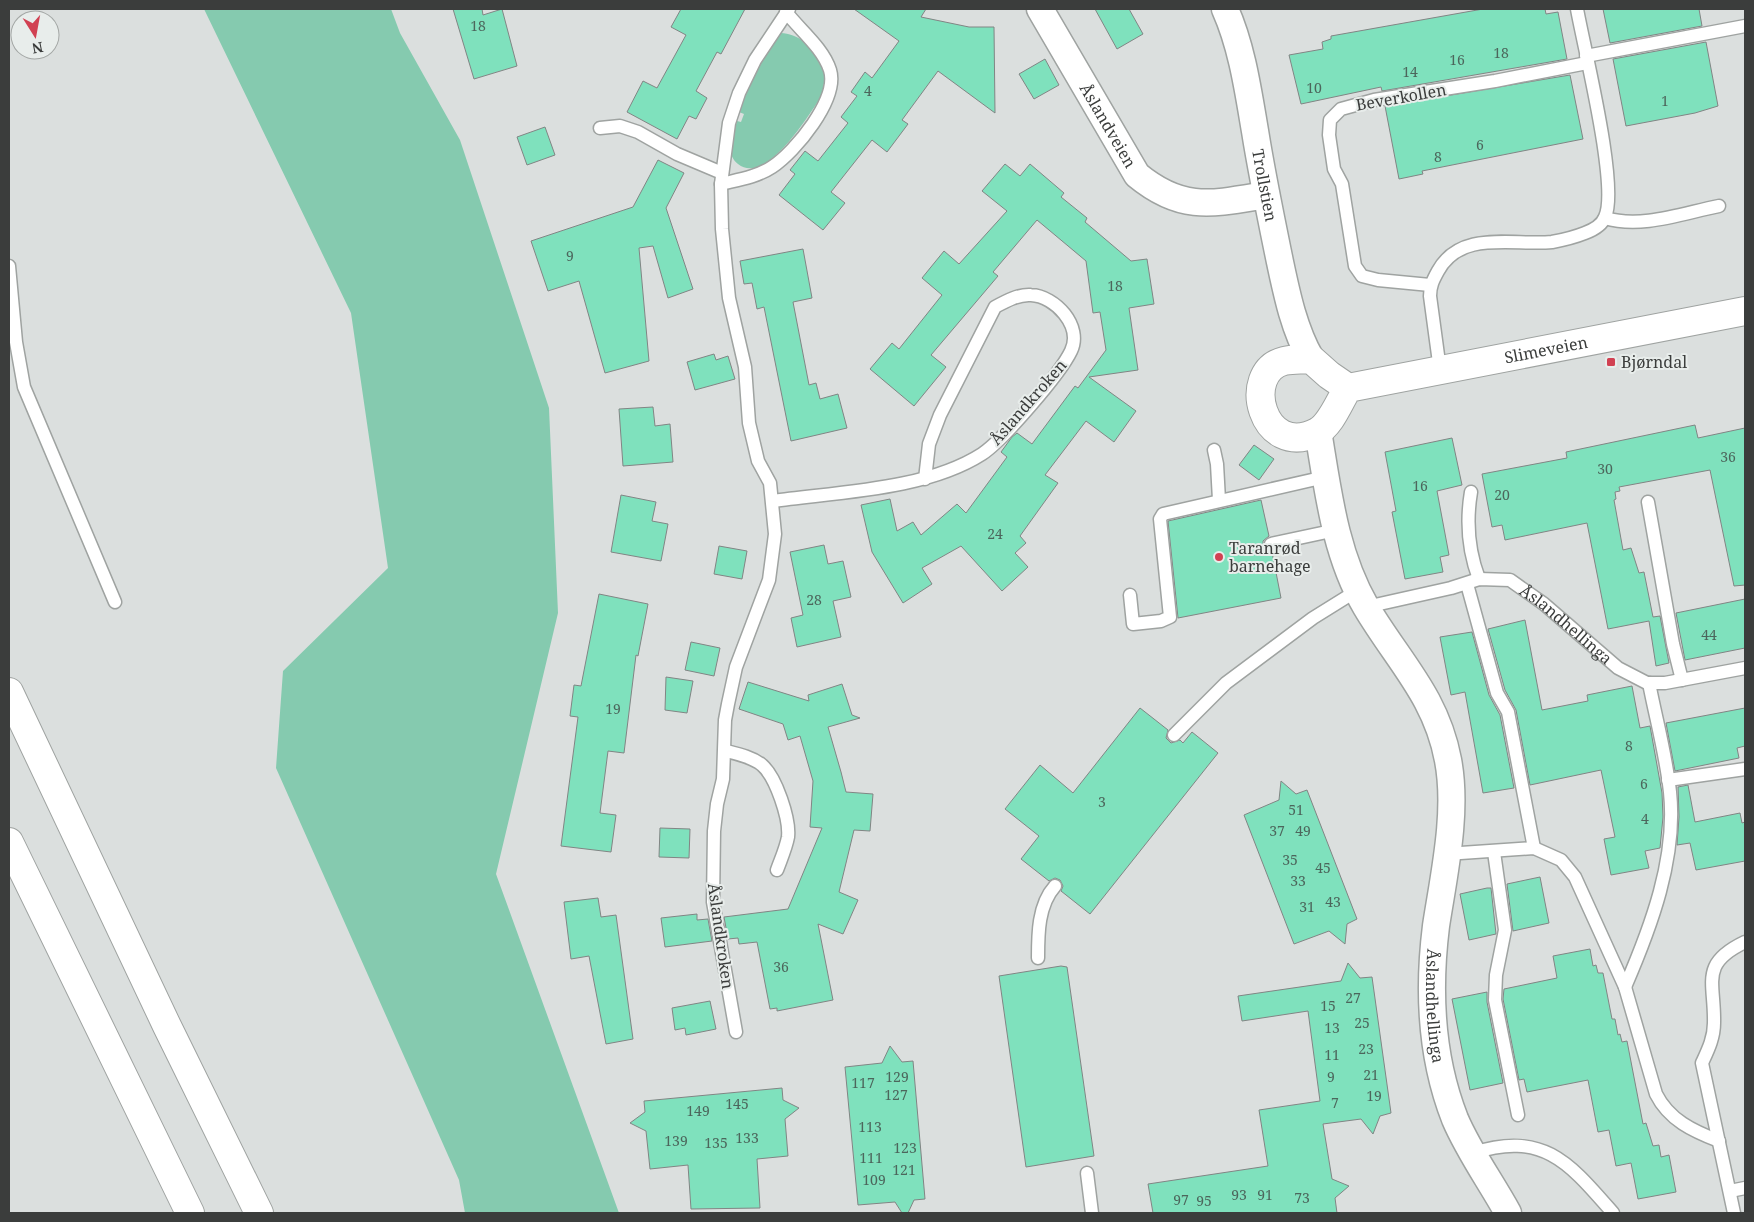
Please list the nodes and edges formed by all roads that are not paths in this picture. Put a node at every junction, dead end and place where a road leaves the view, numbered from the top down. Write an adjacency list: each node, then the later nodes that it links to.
1 (1040, 9): 9 (street, Åslandveien)
2 (1225, 9): 9 (street, Trollstien)
3 (1577, 9): 6 (lane)
4 (787, 10): 8 (lane, Åslandkroken); 8 (lane, Åslandkroken)
5 (1745, 26): 6 (lane, Beverkollen)
6 (1586, 60): 11 (lane); 13 (lane, Beverkollen)
7 (600, 128): 8 (lane)
8 (721, 178): 24 (lane, Åslandkroken)
9 (1266, 194): 15 (street, Trollstien)
10 (1719, 206): 11 (lane)
11 (1605, 218): 13 (lane)
12 (9, 266): 31 (lane)
13 (1430, 285): 16 (lane)
14 (1745, 312): 16 (main road, Slimeveien)
15 (1311, 359): 17 (main road); 18 (main road)
16 (1440, 370): 17 (main road, Slimeveien)
17 (1348, 388): 18 (main road)
18 (1318, 431): 20 (street, Åslandhellinga)
19 (1214, 450): 23 (lane)
20 (1326, 477): 23 (lane); 26 (street, Åslandhellinga)
21 (925, 479): 21 (lane, Åslandkroken); 24 (lane, Åslandkroken)
22 (1471, 492): 28 (lane)
23 (1219, 500): 29 (lane)
24 (773, 501): 37 (lane, Åslandkroken)
25 (1648, 502): 33 (lane)
26 (1336, 530): 27 (lane); 30 (street, Åslandhellinga)
27 (1271, 544)
28 (1473, 582): 30 (lane, Åslandhellinga); 34 (lane, Åslandhellinga); 41 (lane)
29 (1130, 596)
30 (1362, 598): 36 (lane); 43 (street, Åslandhellinga)
31 (115, 602)
32 (1745, 668): 33 (lane, Åslandhellinga)
33 (1682, 680): 34 (lane, Åslandhellinga)
34 (1649, 683): 39 (lane)
35 (9, 692): 57 (main road)
36 (1174, 735)
37 (726, 751): 44 (lane); 49 (lane, Åslandkroken)
38 (1745, 769): 39 (lane)
39 (1668, 780): 48 (lane)
40 (9, 842): 56 (main road)
41 (1534, 848): 42 (lane); 48 (lane)
42 (1494, 852): 43 (lane); 50 (lane)
43 (1446, 854): 52 (street, Åslandhellinga)
44 (777, 870)
45 (1055, 886): 47 (lane)
46 (1745, 942): 51 (lane)
47 (1038, 958)
48 (1625, 987): 51 (lane)
49 (736, 1032)
50 (1518, 1115)
51 (1719, 1141): 55 (lane)
52 (1473, 1153): 59 (street, Åslandhellinga); 60 (lane)
53 (1087, 1173): 58 (lane)
54 (1745, 1188): 55 (lane)
55 (1730, 1191): 61 (lane)
56 (190, 1213)
57 (259, 1213)
58 (1092, 1213)
59 (1508, 1213)
60 (1613, 1213)
61 (1734, 1213)

